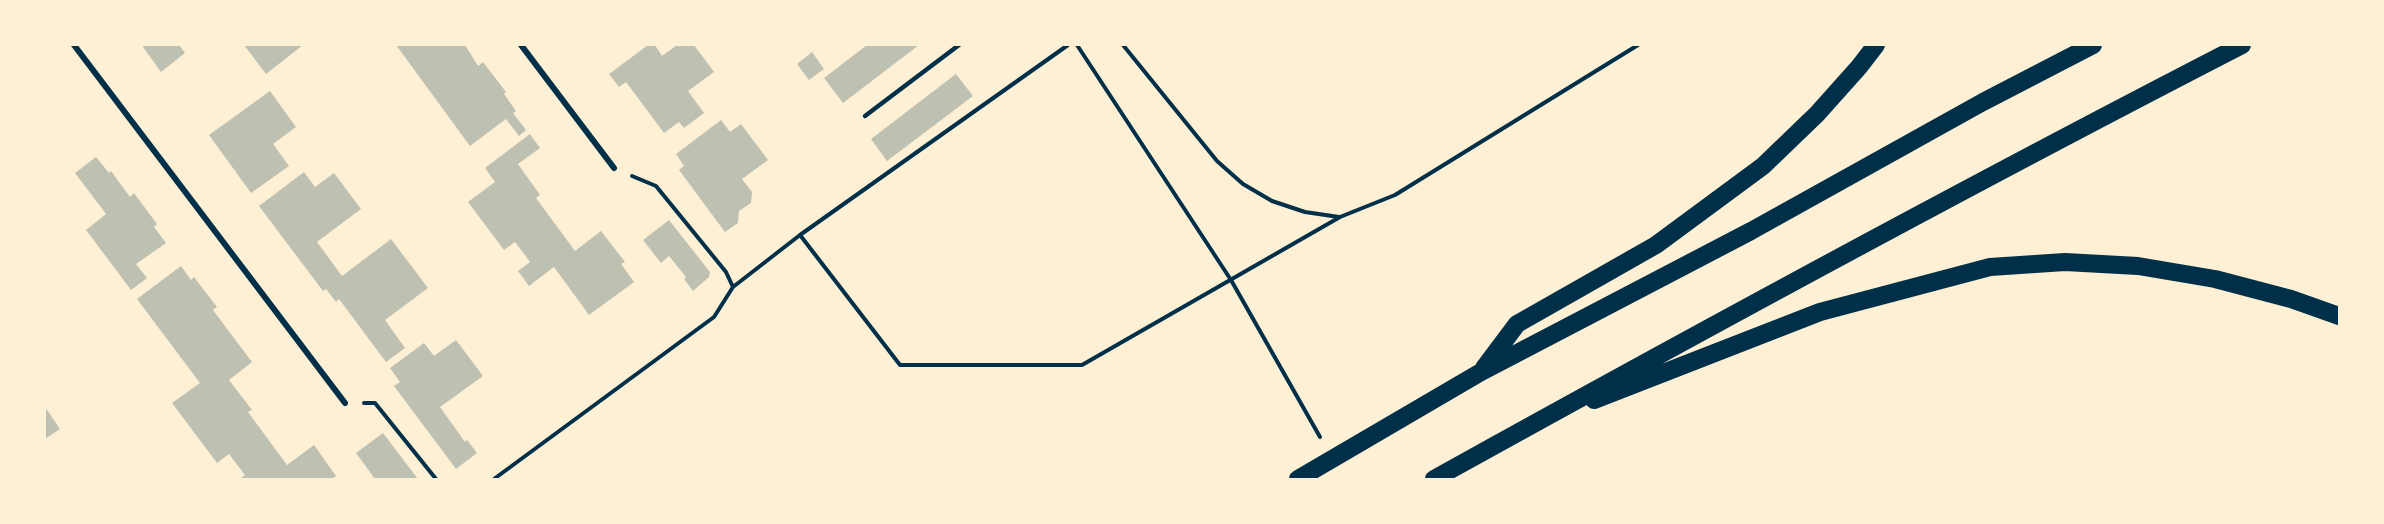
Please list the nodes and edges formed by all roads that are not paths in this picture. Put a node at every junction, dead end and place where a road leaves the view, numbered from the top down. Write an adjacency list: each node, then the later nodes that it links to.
1 (74, 45): 11 (street)
2 (521, 45): 8 (street)
3 (959, 45): 7 (lane)
4 (1876, 45): 10 (highway)
5 (2093, 45): 10 (highway)
6 (2242, 45): 12 (highway)
7 (865, 117)
8 (614, 168)
9 (2339, 316): 12 (highway)
10 (1481, 372): 13 (highway)
11 (345, 403)
12 (1531, 425): 14 (highway)
13 (1298, 479)
14 (1434, 479)

